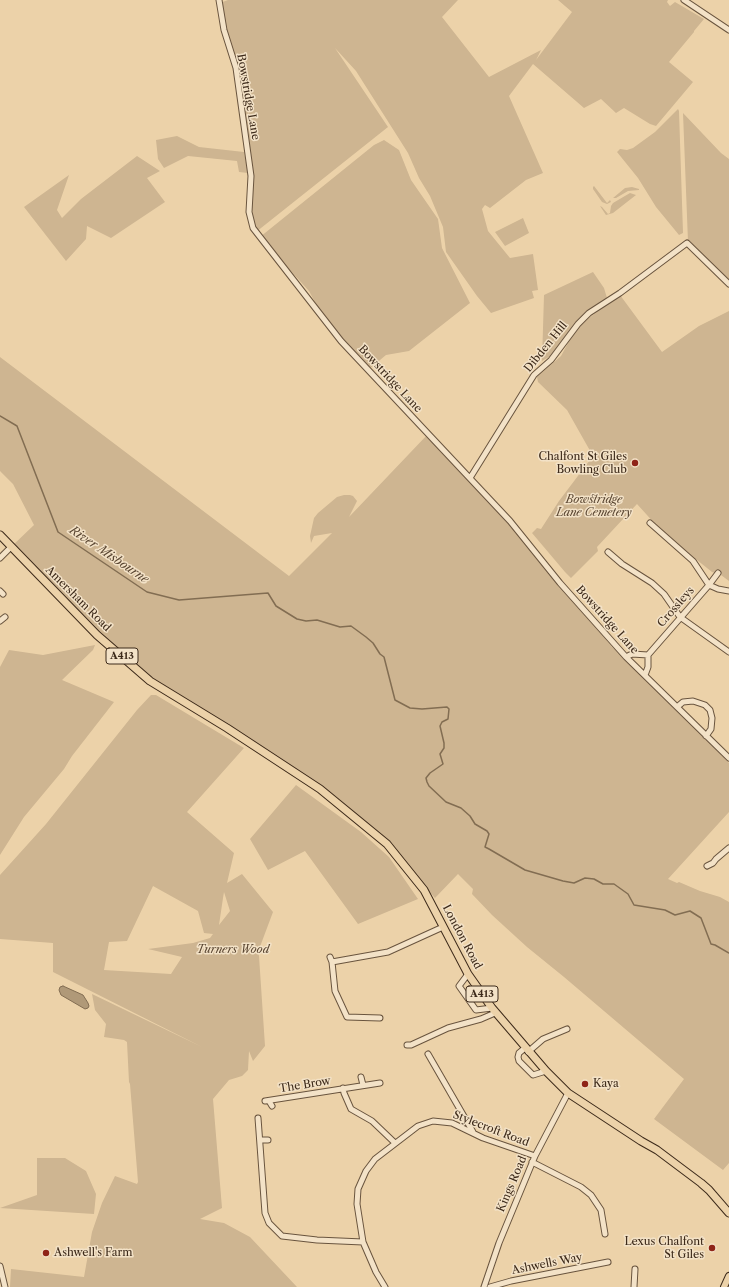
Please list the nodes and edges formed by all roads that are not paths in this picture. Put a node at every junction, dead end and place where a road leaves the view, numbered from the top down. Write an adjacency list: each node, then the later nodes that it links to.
1 (219, 0): 5 (street, Bowstridge Lane)
2 (684, 0): 3 (street)
3 (729, 30)
4 (729, 284): 5 (street, Dibden Hill)
5 (470, 478): 19 (street, Bowstridge Lane)
6 (650, 523): 12 (street)
7 (0, 535): 8 (highway, Amersham Road / A413)
8 (11, 547): 10 (street); 23 (highway, Amersham Road / A413)
9 (608, 552): 15 (street)
10 (0, 558)
11 (718, 573): 12 (street, Crossleys)
12 (709, 585): 13 (street); 15 (street, Crossleys)
13 (729, 590)
14 (5, 617): 16 (street)
15 (680, 617): 17 (street); 18 (street, Crossleys)
16 (0, 621)
17 (729, 652)
18 (648, 655): 19 (street); 20 (street)
19 (626, 657): 20 (street, Bowstridge Lane)
20 (645, 675): 21 (street, Bowstridge Lane)
21 (678, 707): 22 (street, Bowstridge Lane); 22 (street)
22 (706, 736): 24 (street, Bowstridge Lane)
23 (264, 752): 27 (highway, London Road / A413)
24 (729, 758)
25 (729, 848): 26 (street)
26 (707, 866)
27 (443, 927): 28 (highway, London Road / A413); 30 (street)
28 (468, 974): 29 (highway, London Road / A413); 29 (street)
29 (494, 1010): 32 (street); 33 (highway, London Road / A413)
30 (380, 1018)
31 (567, 1029): 33 (street)
32 (407, 1045)
33 (527, 1050): 35 (highway, London Road / A413); 35 (street)
34 (428, 1054): 43 (street)
35 (546, 1071): 40 (highway, London Road / A413)
36 (361, 1077): 38 (street)
37 (380, 1083): 38 (street, The Brow)
38 (363, 1085): 39 (street, The Brow)
39 (343, 1088): 41 (street, The Brow); 46 (street, The Brow)
40 (568, 1093): 47 (street, Kings Road); 49 (highway, London Road / A413)
41 (272, 1106)
42 (258, 1118): 44 (street)
43 (473, 1132): 46 (street, Stylecroft Road); 47 (street, Stylecroft Road)
44 (260, 1140): 45 (street); 51 (street)
45 (268, 1140)
46 (395, 1143): 51 (street, Stylecroft Road)
47 (535, 1156): 48 (street, Kings Road)
48 (532, 1162): 50 (street); 58 (street, Kings Road)
49 (729, 1213)
50 (606, 1234)
51 (364, 1242): 57 (street, Stylecroft Road)
52 (608, 1262): 59 (street, Ashwells Way)
53 (0, 1266): 56 (street)
54 (635, 1269): 60 (street)
55 (729, 1276): 61 (main road)
56 (5, 1287)
57 (385, 1287)
58 (484, 1287)
59 (490, 1287)
60 (634, 1287)
61 (724, 1287)

